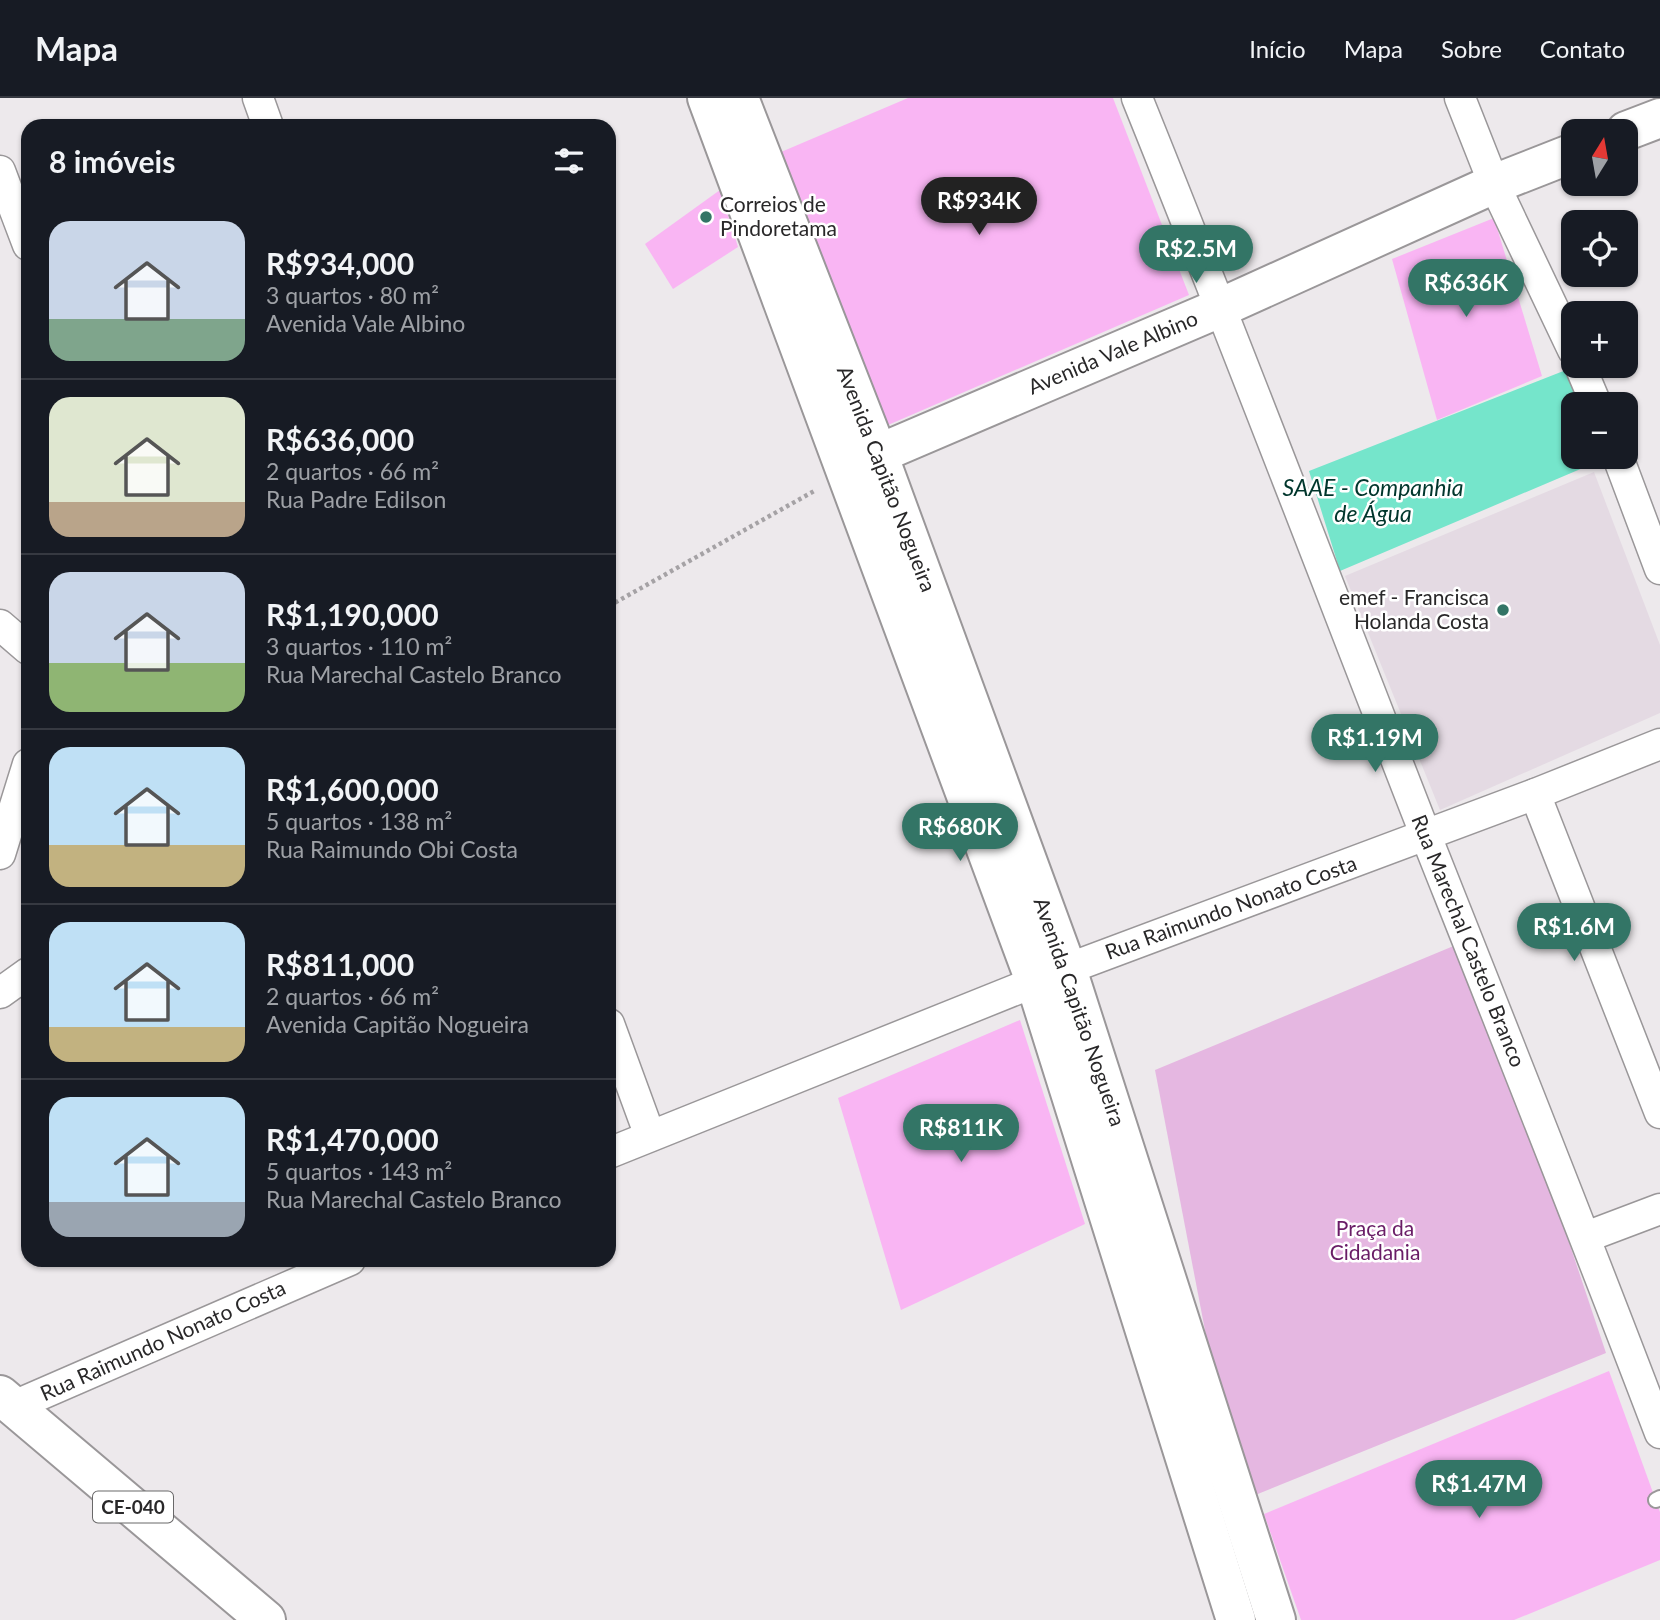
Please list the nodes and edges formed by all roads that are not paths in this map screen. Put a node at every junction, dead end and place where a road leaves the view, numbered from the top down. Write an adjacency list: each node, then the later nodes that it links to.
1 (258, 98): 7 (street)
2 (707, 98): 16 (main road, Avenida Capitão Nogueira)
3 (739, 98): 16 (main road, Avenida Capitão Nogueira)
4 (1137, 98): 14 (street, Rua Marechal Castelo Branco)
5 (1460, 98): 11 (street)
6 (1660, 118): 8 (main road)
7 (266, 119)
8 (1638, 126)
9 (1561, 158): 11 (main road, Avenida Vale Albino)
10 (0, 171): 12 (street)
11 (1494, 184): 14 (main road, Avenida Vale Albino); 15 (street)
12 (6, 207): 13 (street)
13 (21, 233)
14 (1222, 307): 16 (main road, Avenida Vale Albino); 24 (street, Rua Marechal Castelo Branco)
15 (1561, 325)
16 (862, 464): 26 (main road, Avenida Capitão Nogueira)
17 (1622, 469): 18 (street)
18 (1660, 569)
19 (0, 625): 20 (street)
20 (21, 643)
21 (1660, 744): 23 (street, Rua Raimundo Nonato Costa)
22 (21, 786): 25 (street)
23 (1535, 794): 24 (street, Rua Raimundo Nonato Costa); 30 (street)
24 (1426, 835): 26 (street, Rua Raimundo Nonato Costa); 34 (street, Rua Marechal Castelo Branco)
25 (0, 853)
26 (1051, 975): 31 (street, Rua Raimundo Nonato Costa); 39 (main road, Avenida Capitão Nogueira); 40 (main road, Avenida Capitão Nogueira)
27 (21, 978): 28 (street)
28 (0, 993)
29 (616, 1043): 31 (street)
30 (1660, 1113)
31 (650, 1136): 32 (street, Rua Raimundo Nonato Costa)
32 (616, 1150)
33 (1660, 1209): 34 (street)
34 (1586, 1237): 37 (street, Rua Marechal Castelo Branco)
35 (333, 1267): 36 (street, Rua Raimundo Nonato Costa)
36 (7, 1401): 38 (main road, CE-040)
37 (1660, 1433)
38 (266, 1620)
39 (1236, 1620)
40 (1276, 1620)

